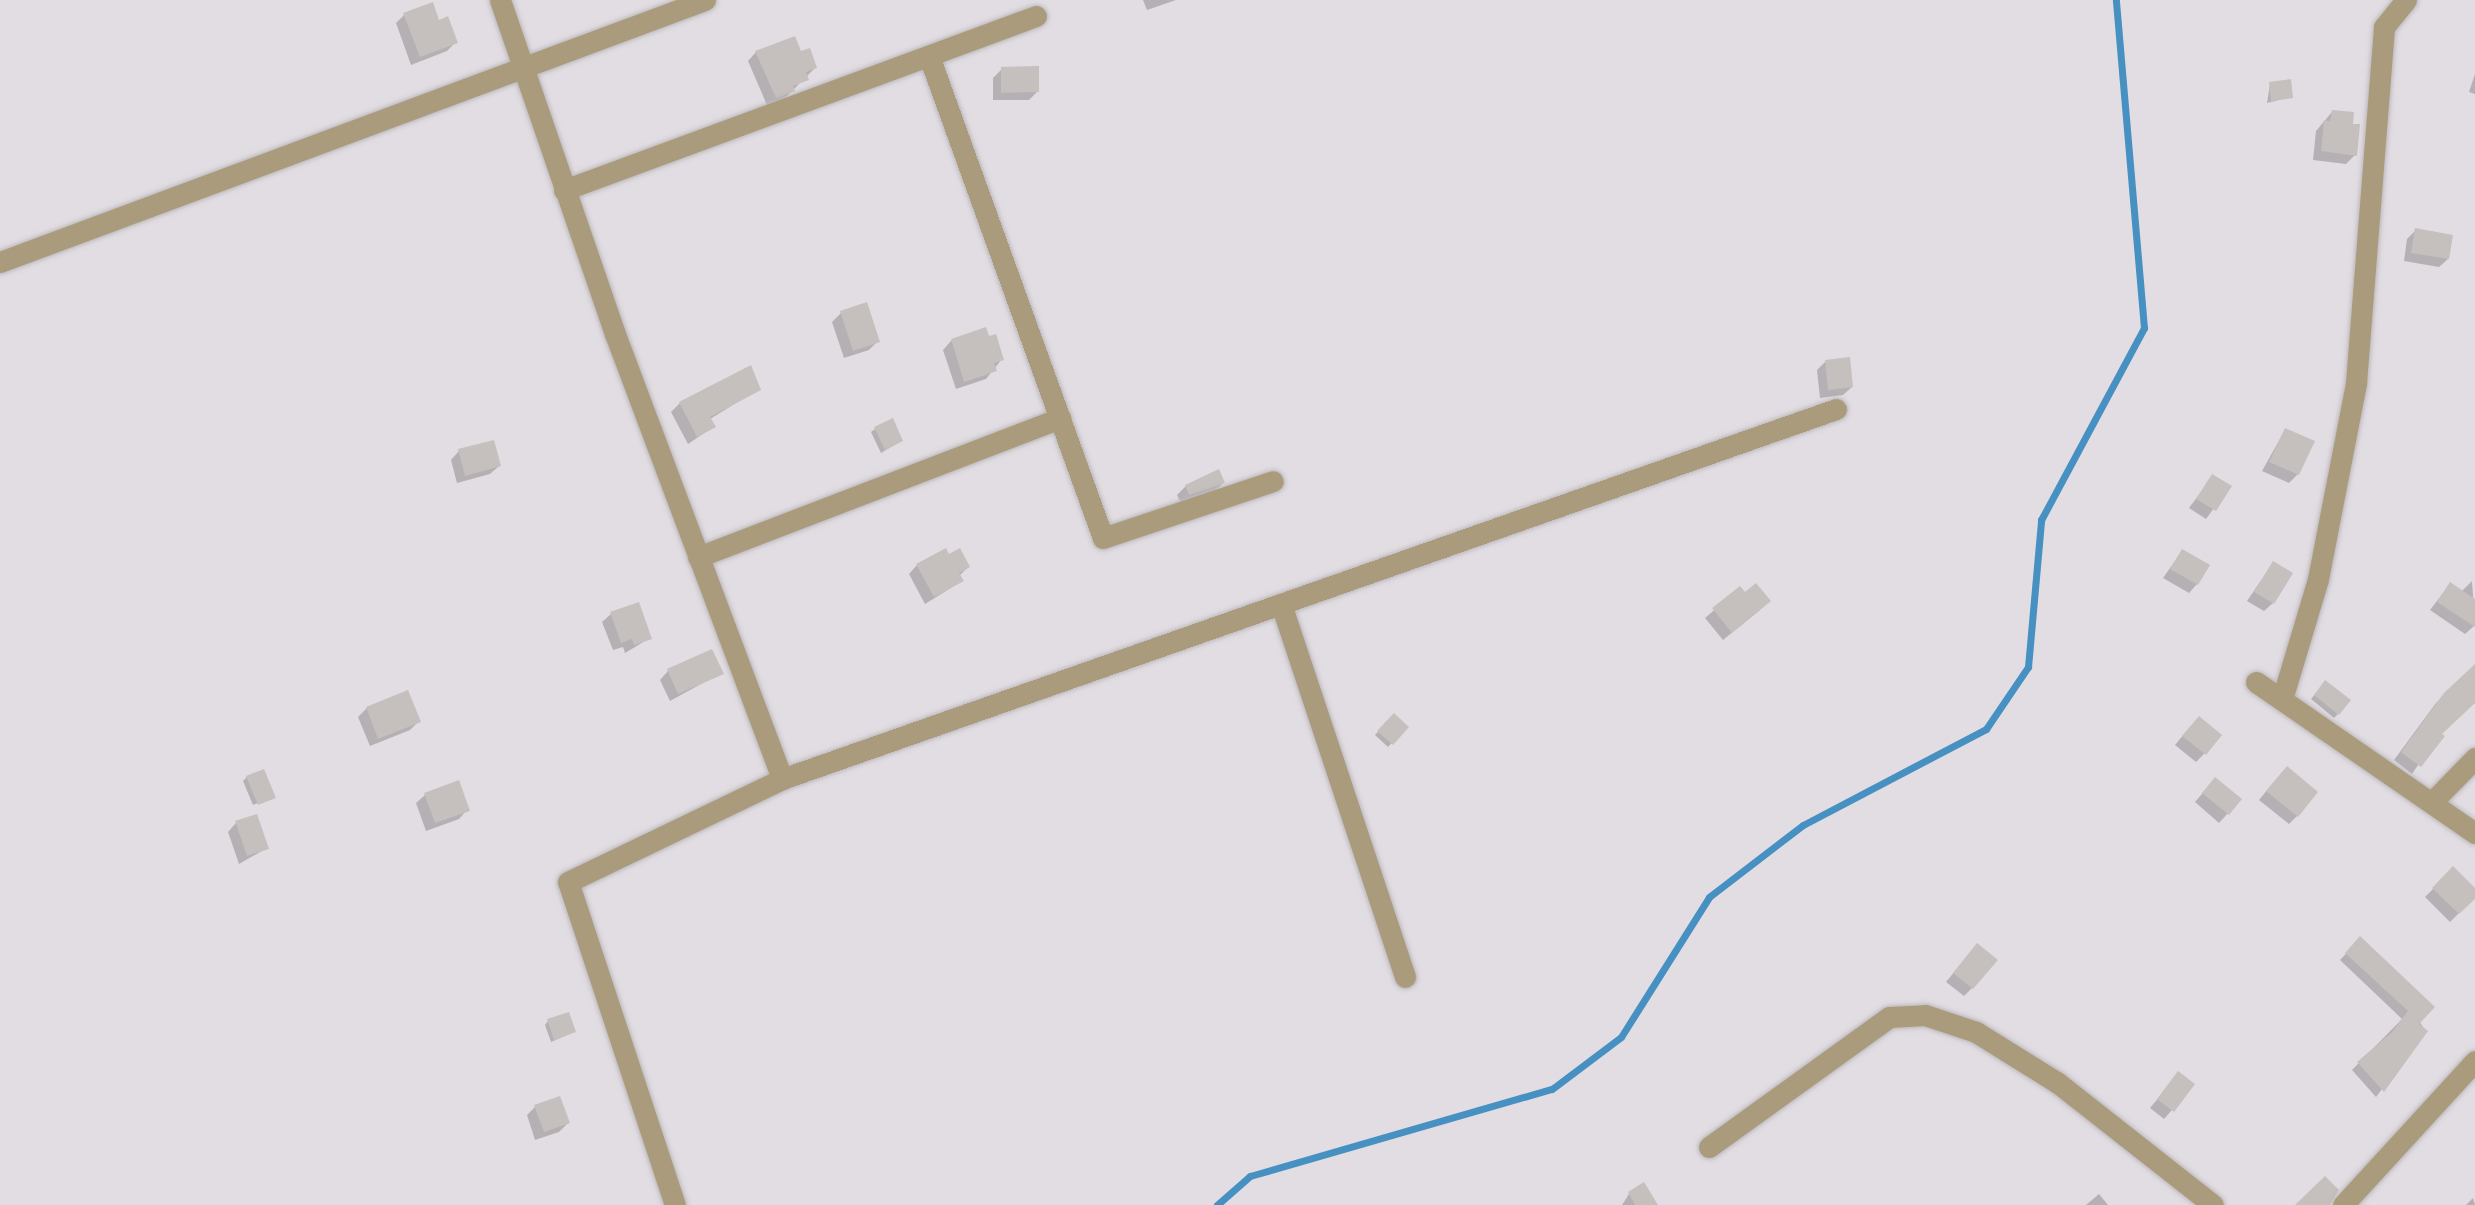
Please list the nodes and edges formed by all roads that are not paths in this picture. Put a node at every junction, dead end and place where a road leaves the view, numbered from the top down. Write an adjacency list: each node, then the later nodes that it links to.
1 (500, 0): 6 (street)
2 (705, 0): 6 (street)
3 (2406, 0): 15 (street)
4 (1036, 16): 5 (street)
5 (929, 56): 7 (street); 10 (street)
6 (522, 71): 7 (street); 8 (street)
7 (564, 190): 12 (street)
8 (0, 262)
9 (1836, 409): 13 (street)
10 (1060, 418): 11 (street); 12 (street)
11 (1273, 481)
12 (698, 557): 17 (street)
13 (1281, 604): 17 (street); 20 (street)
14 (2256, 682): 15 (street)
15 (2283, 696): 18 (street)
16 (2475, 758): 18 (street)
17 (782, 779): 23 (street)
18 (2433, 802): 19 (street)
19 (2475, 833)
20 (1405, 977)
21 (2475, 1061): 25 (street)
22 (1709, 1147): 24 (street)
23 (675, 1205)
24 (2213, 1205)
25 (2343, 1205)

